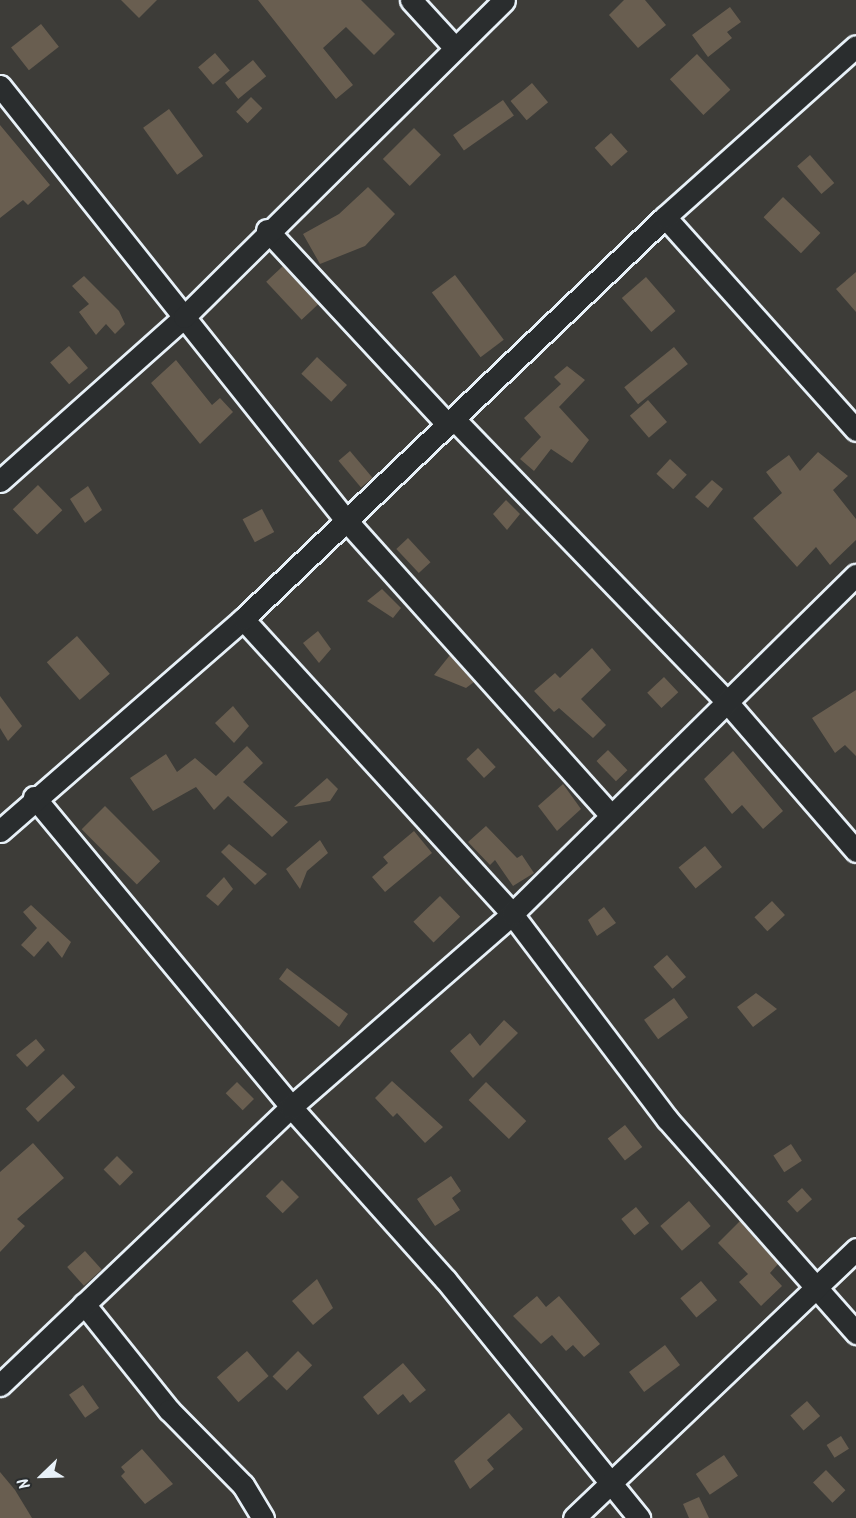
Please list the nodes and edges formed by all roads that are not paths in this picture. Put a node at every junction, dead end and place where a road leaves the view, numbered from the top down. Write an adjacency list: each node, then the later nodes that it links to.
1 (411, 0): 4 (street)
2 (504, 0): 4 (street)
3 (856, 46): 6 (street)
4 (454, 47): 7 (street)
5 (0, 86): 8 (street)
6 (665, 217): 9 (street); 10 (street)
7 (267, 230): 8 (street); 9 (street)
8 (184, 317): 11 (street); 12 (street)
9 (451, 422): 12 (street); 15 (street)
10 (856, 430)
11 (0, 481)
12 (345, 519): 14 (street); 17 (street)
13 (856, 575): 15 (street)
14 (243, 619): 16 (street); 20 (street)
15 (727, 702): 17 (street); 19 (street)
16 (34, 797): 18 (street); 21 (street)
17 (609, 813): 20 (street)
18 (0, 831)
19 (856, 851)
20 (512, 914): 21 (street); 23 (street)
21 (291, 1107): 24 (street); 27 (street)
22 (856, 1249): 23 (street)
23 (814, 1288): 25 (street); 27 (street)
24 (84, 1304): 26 (street); 28 (street)
25 (856, 1333)
26 (0, 1385)
27 (607, 1483): 29 (street); 30 (street)
28 (263, 1518)
29 (574, 1518)
30 (639, 1518)

